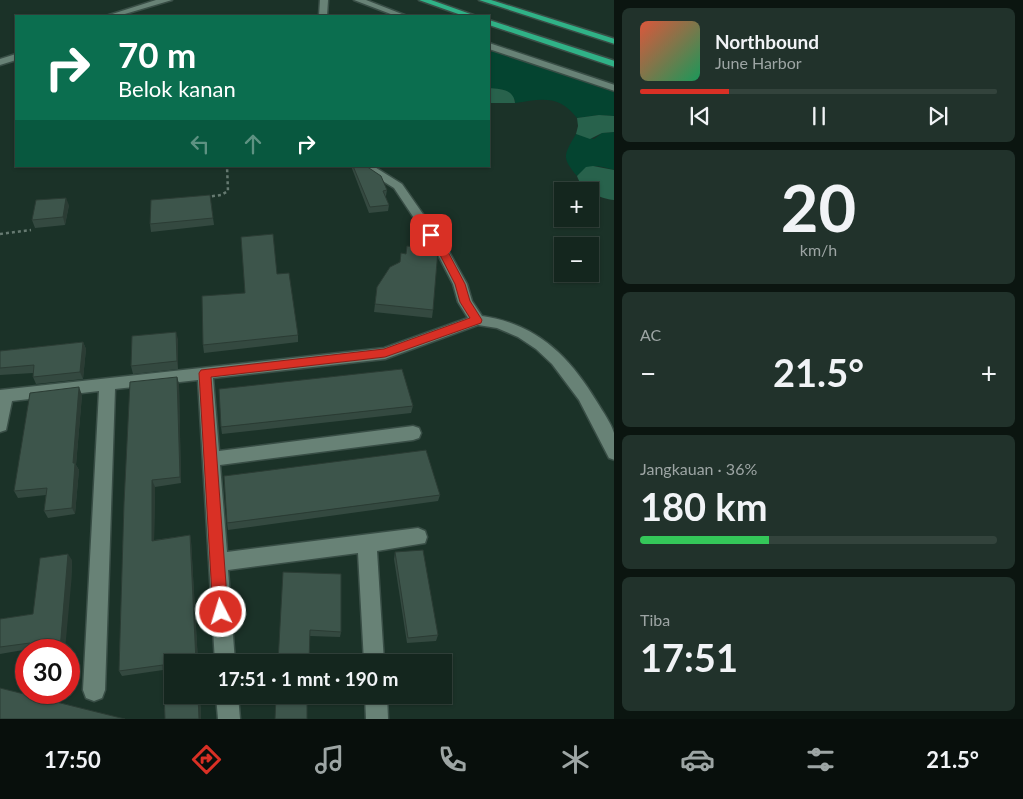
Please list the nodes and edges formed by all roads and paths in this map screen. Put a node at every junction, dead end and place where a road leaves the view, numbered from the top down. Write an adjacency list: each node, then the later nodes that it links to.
1 (168, 0): 6 (street)
2 (324, 0): 7 (street)
3 (358, 0): 8 (street)
4 (423, 0): 9 (highway)
5 (483, 0): 11 (highway)
6 (113, 15)
7 (323, 15)
8 (400, 15)
9 (469, 15)
10 (490, 22): 15 (highway)
11 (614, 42)
12 (490, 46): 16 (street)
13 (15, 57): 14 (street)
14 (0, 62)
15 (614, 64)
16 (614, 88)
17 (227, 167): 19 (path)
18 (366, 167): 22 (street)
19 (202, 197)
20 (32, 230): 21 (path)
21 (0, 234)
22 (477, 320): 23 (street); 28 (street)
23 (205, 373): 24 (street); 29 (street)
24 (107, 384): 25 (street); 35 (street)
25 (3, 396): 26 (street)
26 (0, 425)
27 (413, 432): 29 (street)
28 (614, 453)
29 (210, 459): 32 (street)
30 (418, 537): 31 (street)
31 (367, 543): 32 (street); 34 (street)
32 (217, 562): 33 (street)
33 (223, 654)
34 (374, 654)
35 (94, 690)
36 (228, 704): 38 (street)
37 (376, 704): 39 (street)
38 (229, 719)
39 (377, 719)

